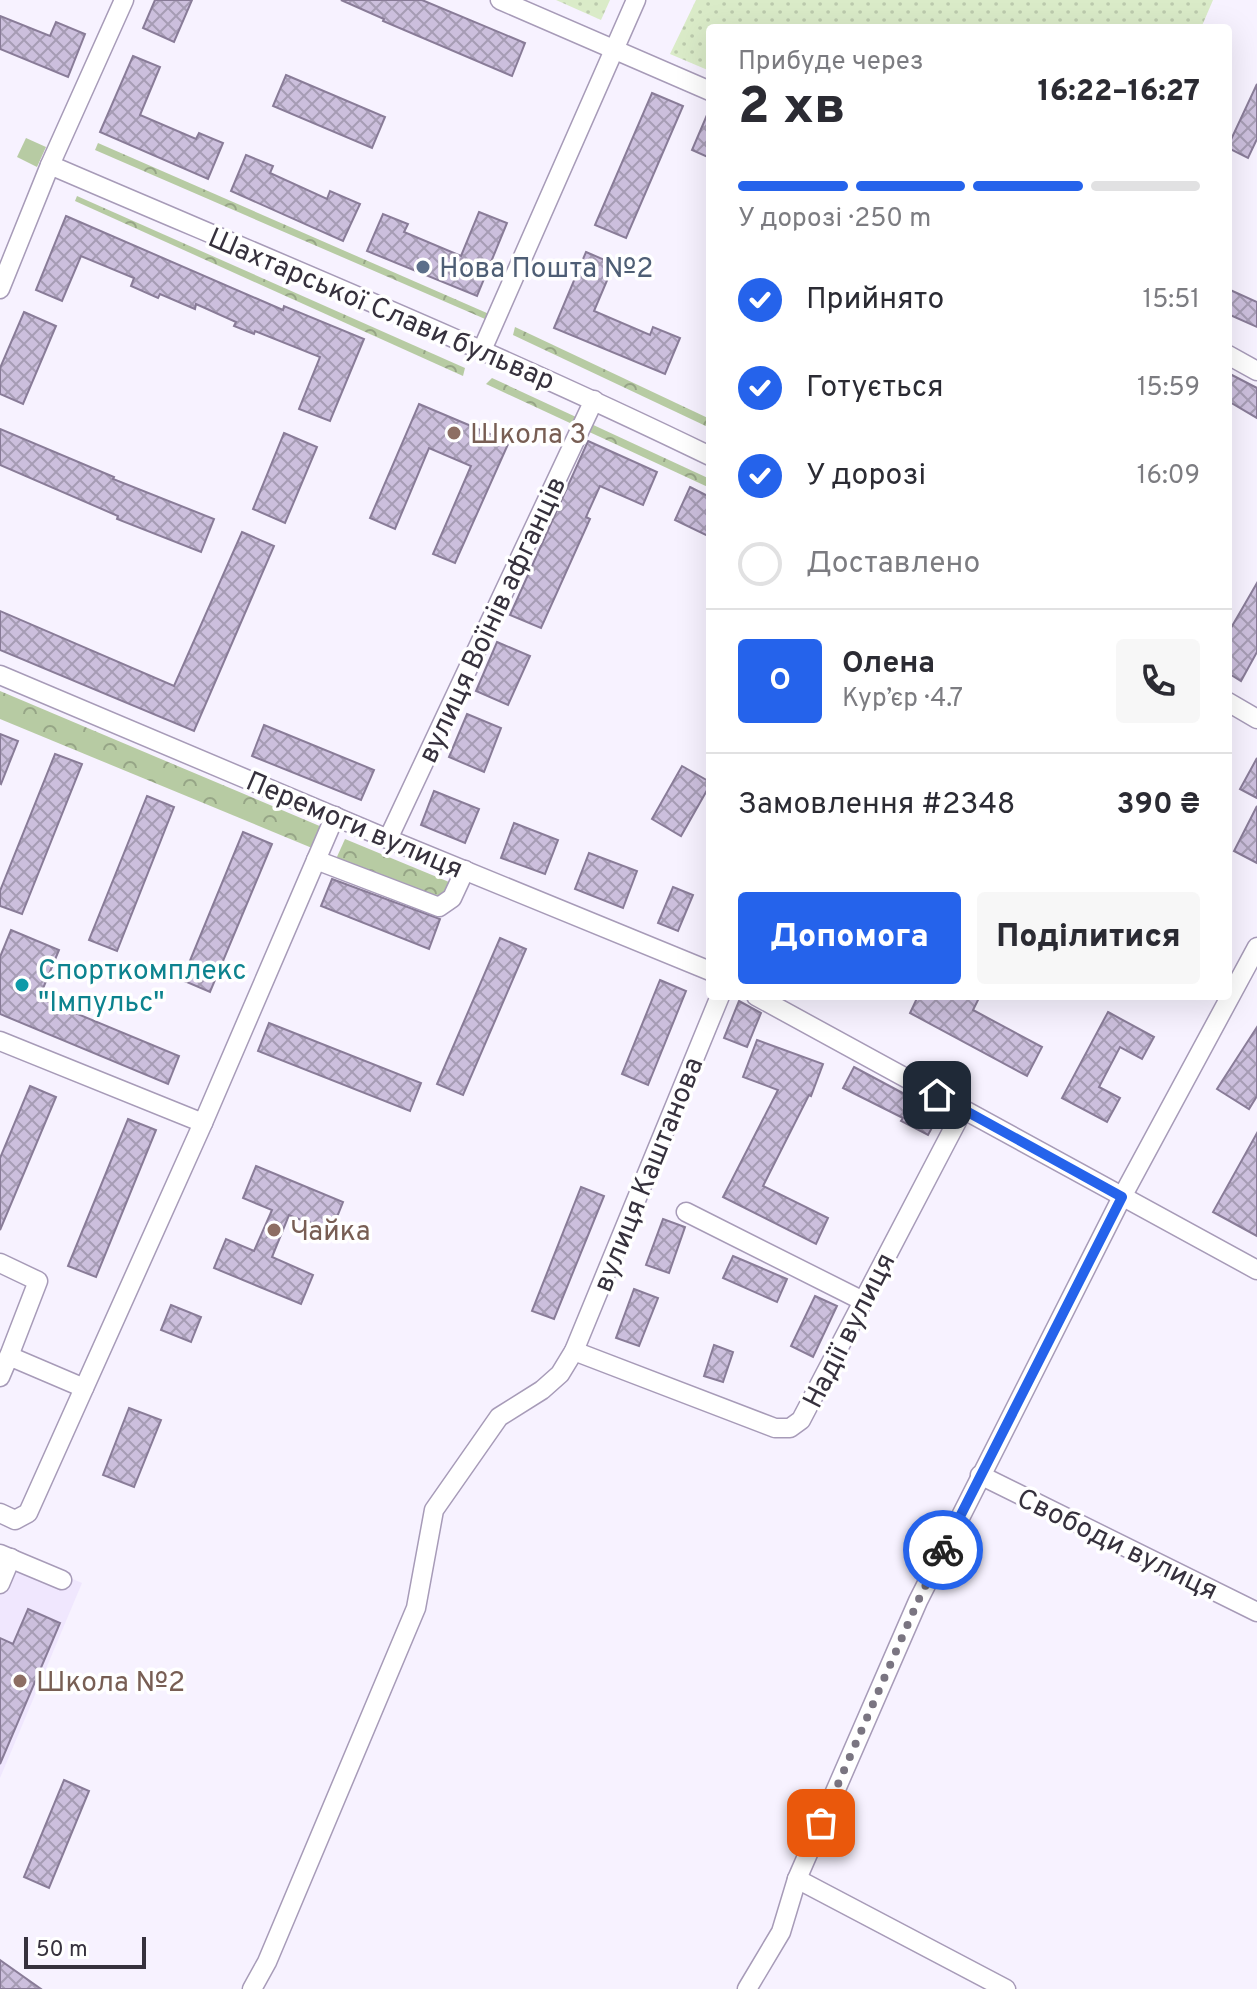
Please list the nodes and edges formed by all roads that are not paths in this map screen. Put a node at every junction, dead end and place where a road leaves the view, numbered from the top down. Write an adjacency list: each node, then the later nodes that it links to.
1 (124, 0): 6 (street)
2 (500, 0): 4 (street)
3 (636, 0): 4 (street)
4 (615, 50): 5 (street); 8 (street)
5 (706, 89)
6 (50, 165): 7 (street); 8 (street, Шахтарської Слави бульвар)
7 (0, 289)
8 (482, 350): 11 (street, Шахтарської Слави бульвар)
9 (1232, 357): 10 (street)
10 (1257, 371)
11 (594, 400): 12 (street, Шахтарської Слави бульвар); 17 (street, вулиця Воїнів афганців)
12 (706, 454)
13 (0, 675): 16 (street, Перемоги вулиця)
14 (1232, 704): 15 (street)
15 (1257, 719)
16 (335, 816): 17 (street, Перемоги вулиця); 18 (street)
17 (388, 839): 19 (street, Перемоги вулиця)
18 (316, 860): 19 (street); 28 (street)
19 (465, 870): 21 (street, Перемоги вулиця)
20 (1257, 947): 22 (street)
21 (706, 968)
22 (1232, 993)
23 (718, 1000): 34 (street, вулиця Каштанова)
24 (763, 1000): 27 (street)
25 (1228, 1000): 29 (street)
26 (0, 1041): 28 (street)
27 (963, 1110): 29 (street); 33 (street, Надії вулиця)
28 (203, 1123): 37 (street)
29 (1122, 1197): 32 (street); 38 (street)
30 (686, 1212): 33 (street)
31 (0, 1263): 35 (street)
32 (1257, 1270)
33 (863, 1301): 34 (street, Надії вулиця)
34 (574, 1351): 45 (street, вулиця Каштанова)
35 (9, 1356): 36 (street); 37 (street)
36 (0, 1377)
37 (84, 1388): 39 (street)
38 (980, 1475): 43 (street, Свободи вулиця); 44 (street)
39 (0, 1513)
40 (6, 1556): 41 (street); 42 (street)
41 (62, 1580)
42 (0, 1584)
43 (1257, 1612)
44 (797, 1879): 46 (street); 47 (street)
45 (252, 1989)
46 (747, 1989)
47 (1006, 1989)

